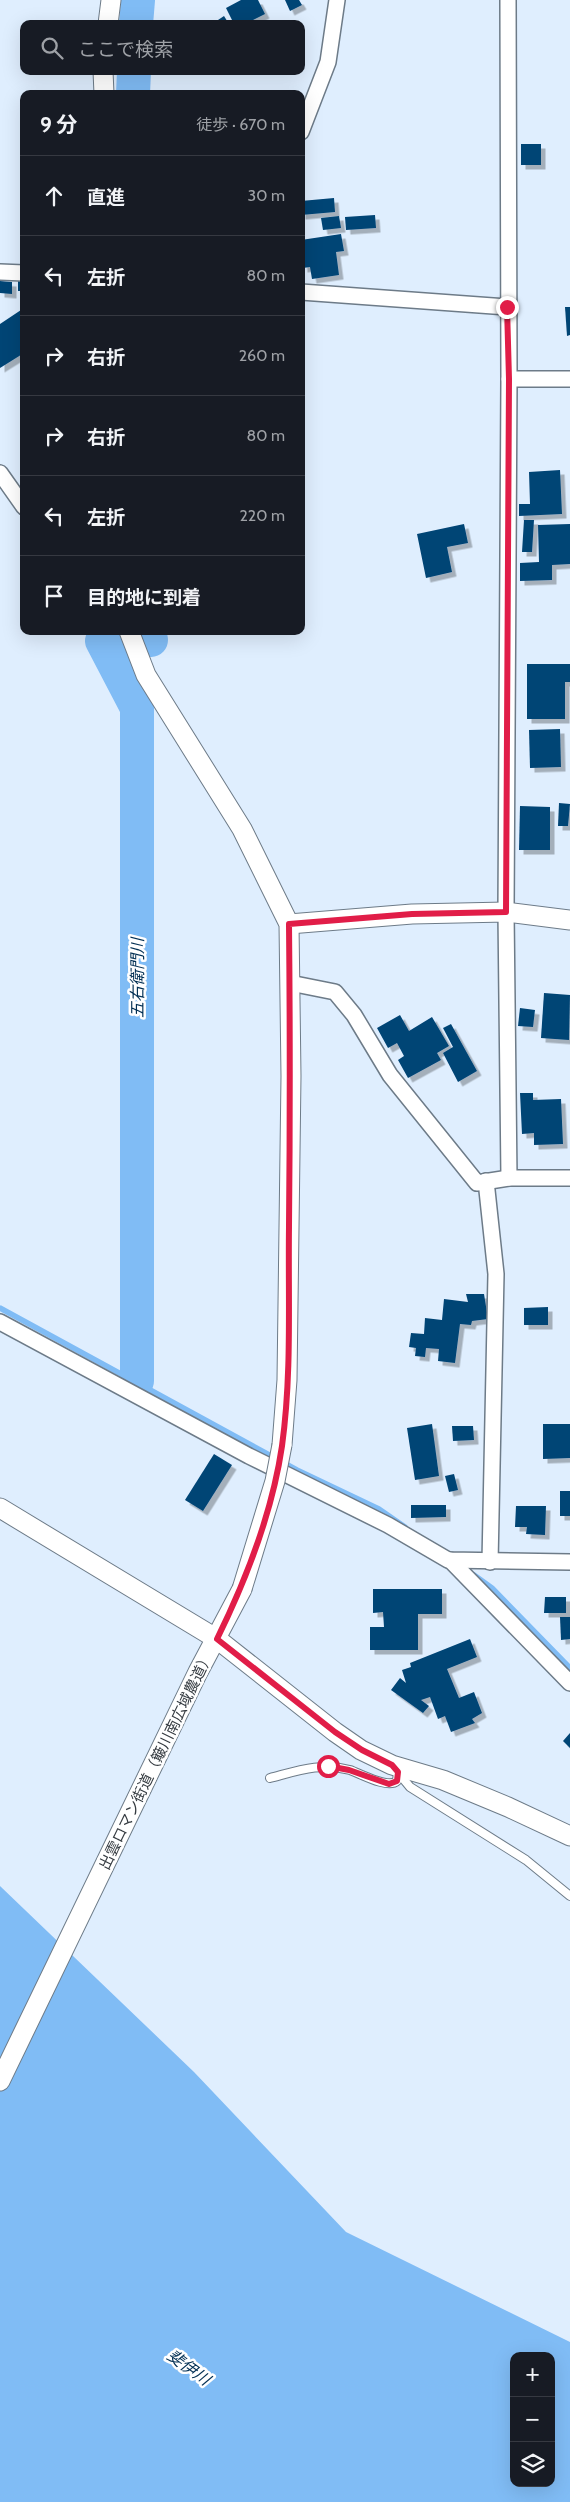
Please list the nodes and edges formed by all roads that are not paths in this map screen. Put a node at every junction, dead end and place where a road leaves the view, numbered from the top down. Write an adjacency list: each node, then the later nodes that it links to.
1 (111, 0): 4 (street)
2 (337, 0): 7 (street)
3 (508, 0): 11 (street)
4 (108, 20)
5 (103, 75): 6 (street)
6 (104, 90)
7 (305, 122)
8 (0, 272): 9 (street)
9 (20, 273)
10 (305, 292): 11 (street)
11 (507, 307): 12 (street)
12 (509, 379): 13 (street); 17 (street)
13 (570, 380)
14 (0, 473): 15 (street)
15 (20, 501)
16 (131, 635): 19 (street, 出雲ロマン街道（簸川南広域農道）)
17 (506, 912): 18 (street); 19 (street); 21 (street)
18 (570, 920)
19 (289, 924): 20 (street, 出雲ロマン街道（簸川南広域農道）)
20 (290, 983): 23 (street); 29 (street, 出雲ロマン街道（簸川南広域農道）, bridge)
21 (509, 1178): 22 (street); 23 (street)
22 (570, 1178)
23 (486, 1181): 27 (street)
24 (0, 1322): 26 (street)
25 (0, 1508): 29 (street)
26 (450, 1560): 27 (street); 30 (street)
27 (490, 1562): 28 (street)
28 (570, 1562)
29 (217, 1639): 31 (street); 35 (street, 出雲ロマン街道（簸川南広域農道）)
30 (570, 1683)
31 (395, 1769): 32 (lane); 33 (street); 34 (lane)
32 (270, 1778)
33 (570, 1836)
34 (570, 1896)
35 (0, 2081)

